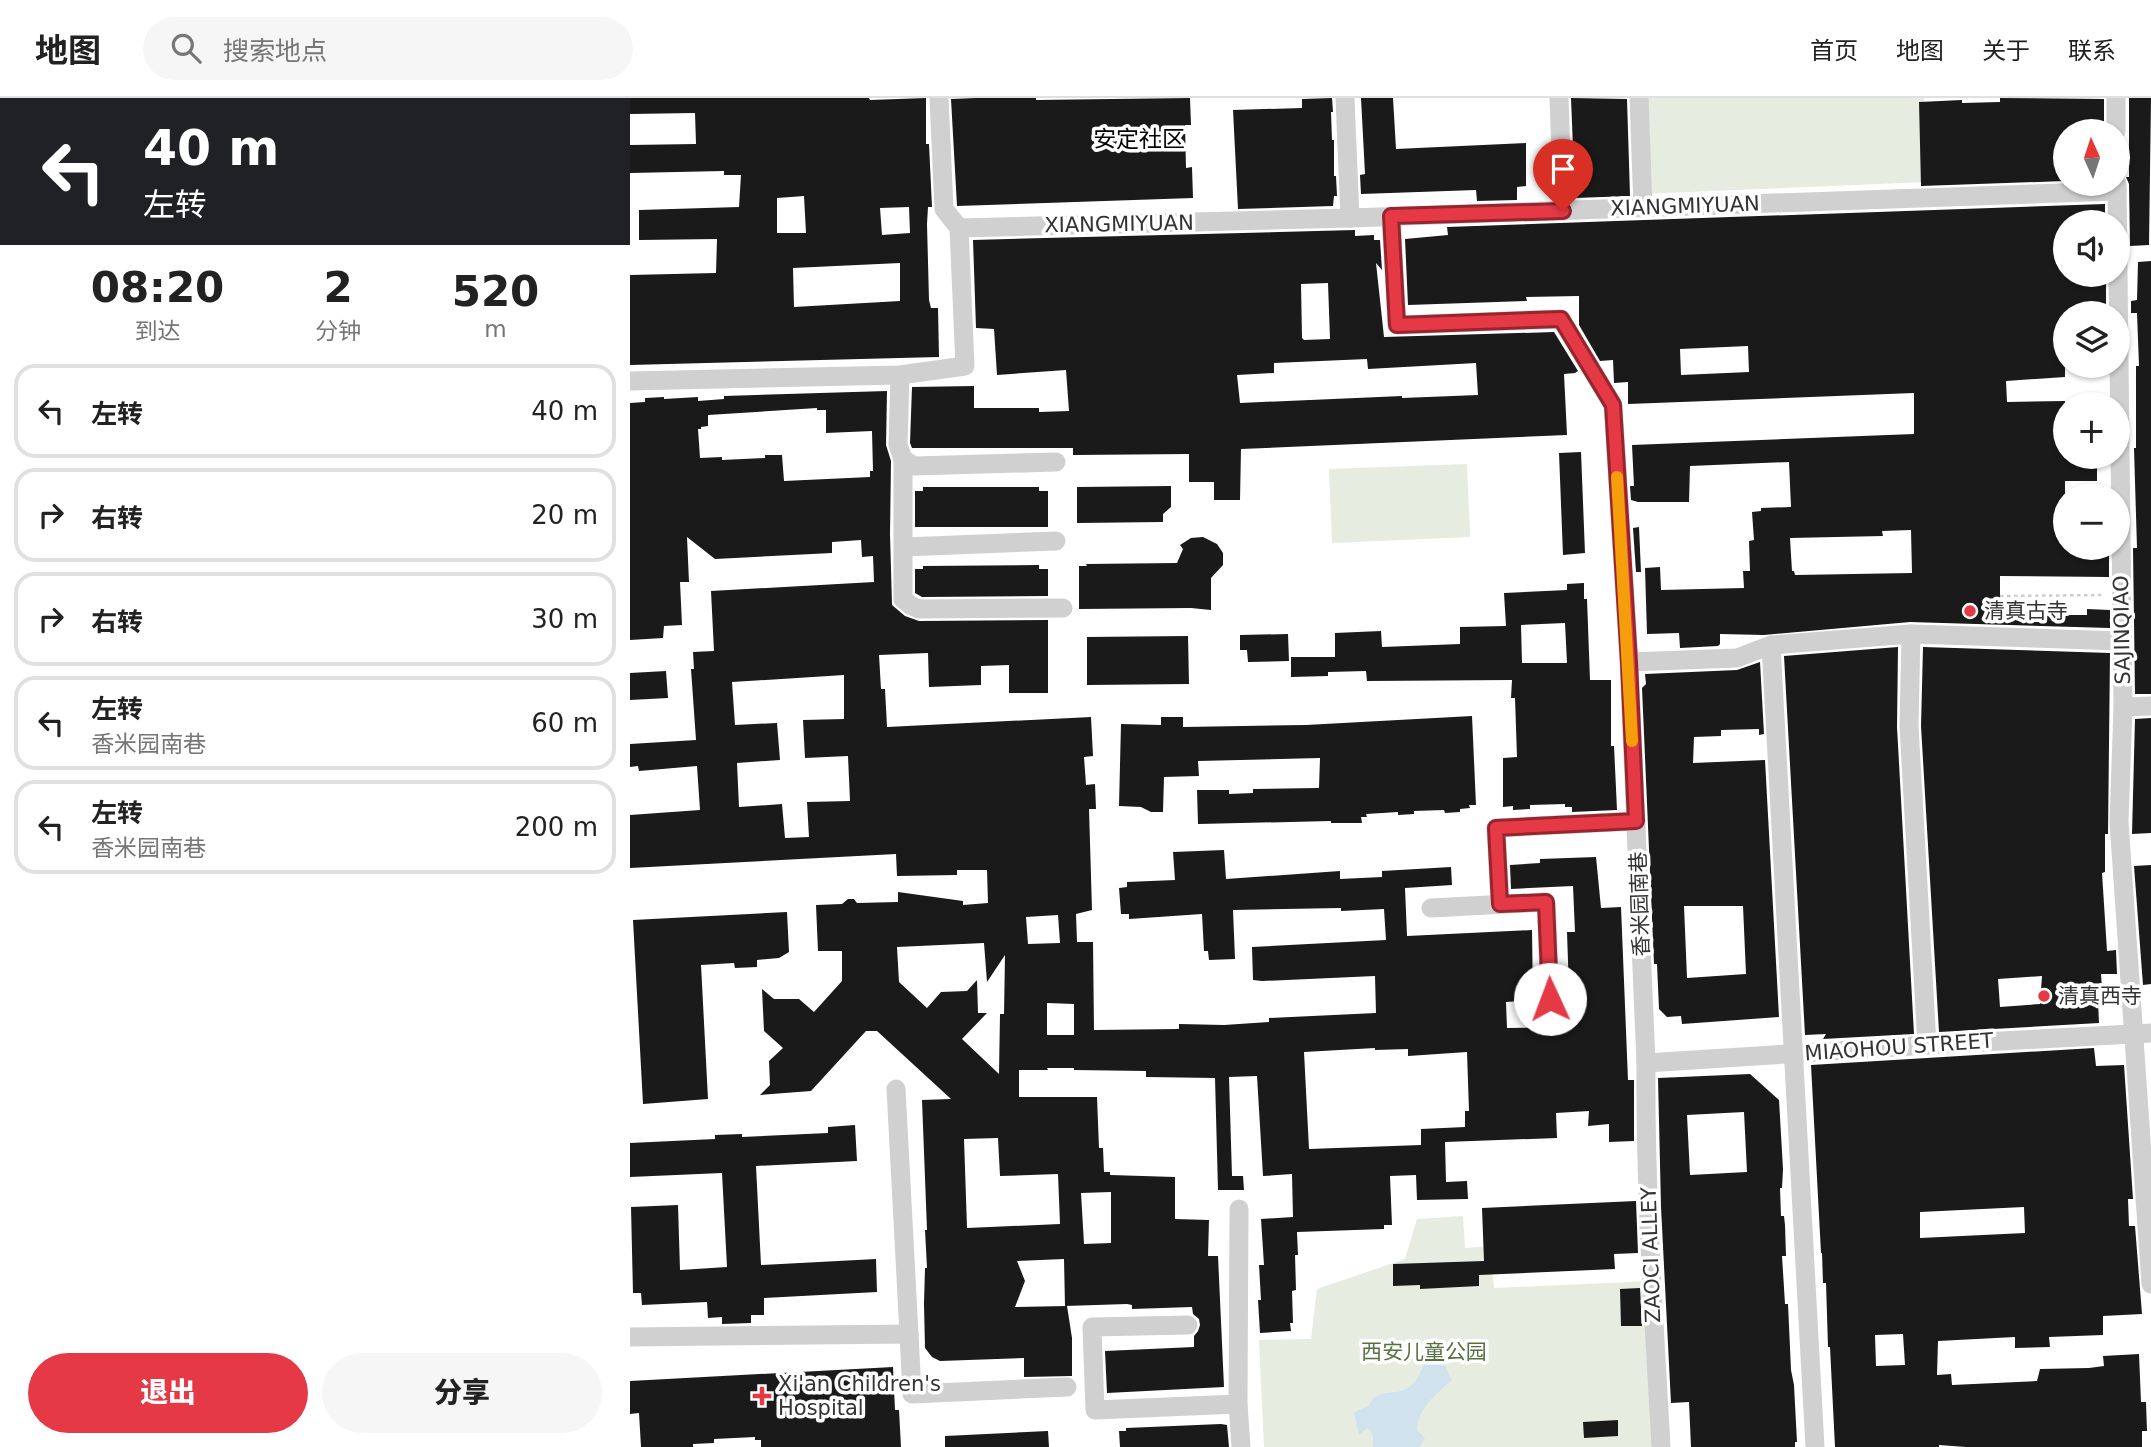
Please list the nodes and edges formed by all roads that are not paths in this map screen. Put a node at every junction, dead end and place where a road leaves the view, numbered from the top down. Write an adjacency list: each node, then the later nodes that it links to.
1 (939, 98): 13 (street)
2 (1345, 98): 12 (street)
3 (1559, 98): 10 (street)
4 (1639, 98): 9 (street)
5 (2116, 98): 6 (street)
6 (2116, 119)
7 (2053, 190): 9 (street, XIANGMIYUAN)
8 (2117, 196): 22 (street, SAJINQIAO)
9 (1643, 208): 10 (street, XIANGMIYUAN)
10 (1563, 211): 11 (street, XIANGMIYUAN)
11 (1391, 216): 12 (street, XIANGMIYUAN); 24 (street, 香米园南巷)
12 (1350, 218): 13 (street, XIANGMIYUAN)
13 (959, 228): 14 (street)
14 (900, 375): 15 (street); 16 (street)
15 (630, 381)
16 (904, 459): 17 (street); 19 (street)
17 (1056, 462)
18 (1056, 541): 19 (street)
19 (904, 547): 20 (street)
20 (1063, 608)
21 (1911, 634): 22 (street); 23 (street); 32 (street)
22 (2121, 641): 26 (street, SAJINQIAO)
23 (1771, 645): 24 (street); 33 (street)
24 (1629, 662): 27 (street, 香米园南巷)
25 (2151, 706): 26 (street)
26 (2123, 707): 31 (street, SAJINQIAO)
27 (1636, 821): 28 (street); 34 (street, 香米园南巷)
28 (1500, 904): 29 (street); 30 (street)
29 (1431, 908)
30 (1550, 999)
31 (2142, 1034): 32 (street, MIAOHOU STREET); 37 (street, SAJINQIAO)
32 (1927, 1045): 33 (street, MIAOHOU STREET)
33 (1792, 1054): 34 (street, MIAOHOU STREET); 45 (street)
34 (1646, 1063): 44 (street, ZAOCI ALLEY)
35 (896, 1089): 39 (street)
36 (1239, 1209): 42 (street)
37 (2151, 1284)
38 (1188, 1325): 42 (street)
39 (909, 1334): 40 (street); 41 (street)
40 (630, 1337)
41 (1067, 1387)
42 (1238, 1404): 43 (street)
43 (1241, 1447)
44 (1661, 1447)
45 (1815, 1447)

